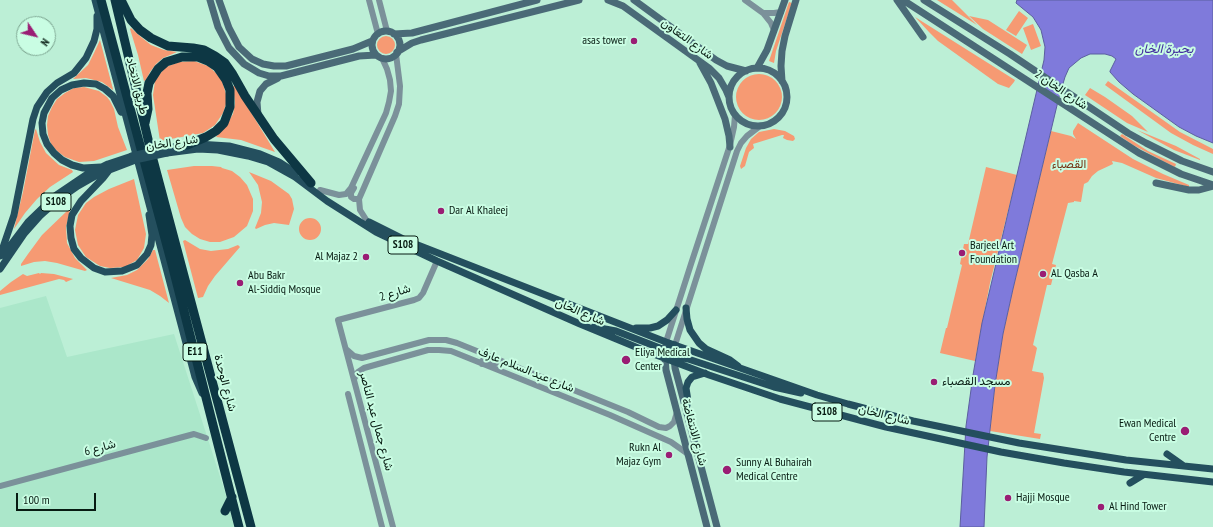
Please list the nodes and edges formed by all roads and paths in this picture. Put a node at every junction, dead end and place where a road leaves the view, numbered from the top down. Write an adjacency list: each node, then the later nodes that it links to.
1 (115, 0): 39 (highway, طريق الاتحاد / E11)
2 (121, 0): 37 (highway)
3 (210, 0): 34 (main road)
4 (220, 0): 28 (main road)
5 (369, 0): 25 (street)
6 (379, 0): 24 (street)
7 (537, 0): 26 (main road)
8 (579, 0): 18 (main road)
9 (608, 0): 31 (main road, شارع التعاون)
10 (634, 0): 33 (main road, شارع التعاون)
11 (745, 0): 21 (street)
12 (785, 0): 20 (main road)
13 (796, 0): 22 (main road)
14 (801, 0): 22 (main road)
15 (897, 0): 27 (main road)
16 (903, 0): 53 (main road, شارع الخان 2)
17 (924, 0): 49 (main road, شارع الخان 2)
18 (568, 1): 29 (main road)
19 (98, 2): 41 (main road); 50 (highway, طريق الاتحاد / E11); 58 (main road)
20 (781, 12): 21 (street); 23 (main road)
21 (763, 13): 23 (street)
22 (789, 24): 35 (main road)
23 (774, 30): 32 (main road)
24 (387, 31): 25 (main road); 26 (main road)
25 (378, 34): 28 (main road)
26 (394, 34): 29 (main road)
27 (923, 37)
28 (372, 40): 30 (main road)
29 (397, 53): 30 (main road); 55 (street)
30 (379, 56): 34 (main road); 46 (street)
31 (699, 61): 36 (main road, شارع التعاون); 43 (main road)
32 (757, 68): 33 (main road); 35 (main road)
33 (746, 71): 36 (main road)
34 (281, 76): 37 (main road)
35 (782, 81): 40 (main road)
36 (729, 98): 38 (main road)
37 (258, 115): 51 (highway)
38 (734, 115): 40 (main road); 43 (street)
39 (145, 126): 42 (highway); 50 (highway, طريق الاتحاد / E11)
40 (760, 126): 62 (street)
41 (130, 131): 47 (main road); 56 (main road)
42 (187, 145): 44 (main road, شارع الخان / S108); 51 (main road, شارع الخان / S108)
43 (730, 147): 63 (street)
44 (166, 151): 45 (main road, شارع الخان / S108, bridge); 60 (main road, شارع الخان / S108)
45 (133, 158): 47 (main road, شارع الخان / S108); 48 (main road, شارع الخان / S108)
46 (362, 164): 54 (street); 55 (street)
47 (101, 167): 59 (main road, شارع الخان / S108)
48 (110, 169): 56 (main road); 61 (main road, شارع الخان / S108)
49 (1213, 172)
50 (153, 177): 82 (highway, شارع الوحدة / E11); 101 (highway, شارع الوحدة / E11)
51 (311, 183): 54 (main road, شارع الخان / S108)
52 (1156, 183): 53 (main road)
53 (1213, 186)
54 (320, 190): 57 (main road, شارع الخان / S108)
55 (359, 199): 57 (street)
56 (148, 201): 82 (main road)
57 (367, 221): 66 (main road, شارع الخان / S108)
58 (0, 256)
59 (0, 260)
60 (437, 262): 64 (street, شارع 2); 65 (main road, شارع الخان / S108)
61 (0, 269)
62 (686, 308): 68 (street); 77 (main road)
63 (676, 310): 66 (main road); 67 (street)
64 (338, 320): 70 (street, شارع جمال عبد الناصر)
65 (586, 326): 71 (main road); 72 (main road, شارع الخان / S108)
66 (630, 328): 67 (main road, شارع الخان / S108)
67 (666, 342): 68 (main road, شارع الخان / S108); 71 (main road, شارع الانتفاضة)
68 (675, 345): 71 (main road); 73 (main road, شارع الانتفاضة); 77 (main road, شارع الخان / S108)
69 (409, 346): 70 (street, شارع عبد السلام عارف); 74 (street); 75 (street, شارع عبد السلام عارف)
70 (346, 349): 79 (street, شارع جمال عبد الناصر)
71 (665, 350): 72 (main road, شارع الانتفاضة)
72 (665, 358): 73 (main road); 85 (main road, شارع الانتفاضة)
73 (674, 359): 78 (main road, شارع الخان / S108); 81 (main road); 83 (main road, شارع الانتفاضة)
74 (386, 362): 76 (street, شارع عبد السلام عارف); 79 (street, شارع عبد السلام عارف)
75 (506, 363): 76 (street); 84 (street, شارع عبد السلام عارف)
76 (482, 364): 86 (street, شارع عبد السلام عارف)
77 (741, 369): 81 (main road, شارع الخان / S108)
78 (705, 373): 83 (main road); 92 (main road, شارع الخان / S108)
79 (354, 379): 103 (street, شارع جمال عبد الناصر)
80 (348, 394): 102 (street, شارع جمال عبد الناصر)
81 (817, 395): 90 (main road, شارع الخان / S108)
82 (208, 402): 97 (highway, شارع الوحدة / E11)
83 (686, 409): 98 (main road, شارع الانتفاضة)
84 (628, 412): 85 (street, شارع عبد السلام عارف); 86 (street)
85 (677, 412): 88 (main road, شارع الانتفاضة)
86 (610, 415): 88 (street, شارع عبد السلام عارف)
87 (206, 438): 96 (street, شارع 6)
88 (688, 454): 93 (main road, شارع الانتفاضة)
89 (1167, 454): 90 (main road)
90 (1184, 467): 91 (main road, شارع الخان / S108)
91 (1212, 469)
92 (1143, 475): 94 (main road, شارع الخان / S108); 95 (main road)
93 (694, 479): 98 (main road); 104 (main road, شارع الانتفاضة)
94 (1213, 482)
95 (1130, 483)
96 (0, 486)
97 (232, 497): 99 (highway); 100 (highway, شارع الوحدة / E11)
98 (710, 498): 105 (main road, شارع الانتفاضة)
99 (225, 511)
100 (239, 527)
101 (250, 527)
102 (382, 527)
103 (392, 527)
104 (707, 527)
105 (717, 527)

